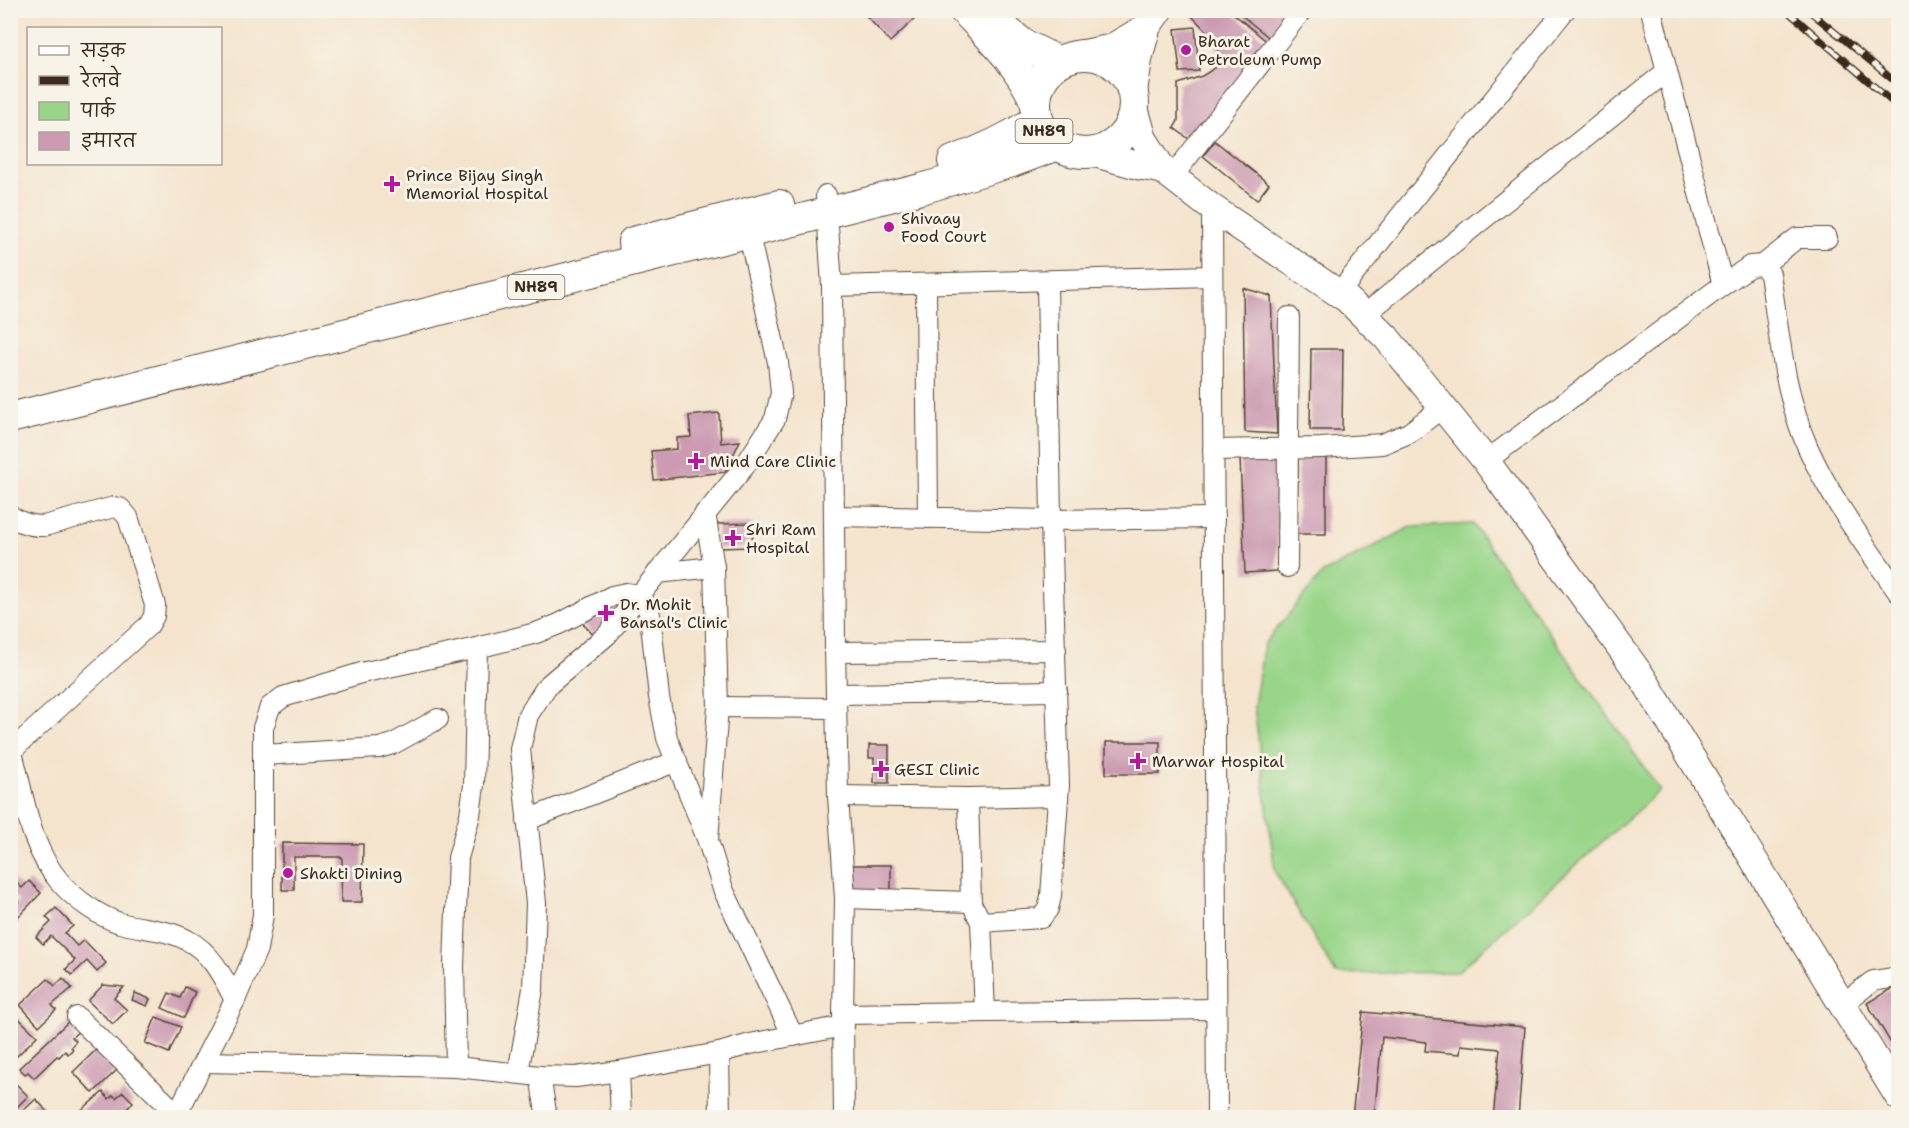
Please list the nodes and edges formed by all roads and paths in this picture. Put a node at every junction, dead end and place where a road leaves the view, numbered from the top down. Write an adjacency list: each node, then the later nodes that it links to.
1 (964, 10): 10 (main road, NH89)
2 (984, 10): 7 (main road)
3 (1302, 10): 13 (street)
4 (1565, 10): 24 (street)
5 (1651, 10): 8 (street)
6 (1153, 19): 7 (street); 9 (street)
7 (1068, 58): 9 (main road); 10 (main road, NH89)
8 (1667, 71): 22 (street); 25 (street)
9 (1134, 100): 12 (main road, NH89); 13 (street)
10 (1036, 110): 11 (main road, NH89); 14 (main road, NH89)
11 (1058, 145): 12 (main road, NH89); 14 (main road, NH89)
12 (1093, 153): 13 (street)
13 (1168, 173): 15 (street)
14 (827, 204): 16 (main road, NH89); 23 (street)
15 (1212, 208): 19 (street); 24 (street)
16 (746, 224): 27 (main road, NH89); 34 (street)
17 (1827, 238): 18 (street)
18 (1763, 265): 22 (street); 43 (street)
19 (1212, 276): 20 (street); 32 (street)
20 (1047, 281): 21 (street); 39 (street)
21 (926, 284): 23 (street); 37 (street)
22 (1723, 285): 33 (street)
23 (832, 286): 36 (street)
24 (1339, 293): 25 (street)
25 (1364, 315): 29 (street)
26 (1289, 318): 31 (street)
27 (262, 346): 28 (main road, NH89); 30 (main road, NH89)
28 (10, 397)
29 (1443, 407): 31 (street); 33 (street)
30 (10, 418)
31 (1288, 448): 32 (street); 41 (street)
32 (1213, 450): 38 (street)
33 (1486, 461): 65 (street)
34 (705, 513): 40 (street); 42 (street)
35 (10, 516): 52 (street)
36 (835, 516): 37 (street); 47 (street)
37 (928, 518): 39 (street)
38 (1214, 518): 39 (street); 66 (street)
39 (1051, 520): 46 (street)
40 (714, 567): 42 (street); 50 (street)
41 (1287, 567)
42 (657, 573): 44 (street)
43 (1899, 592)
44 (639, 595): 45 (street); 54 (street); 58 (street)
45 (477, 648): 53 (street); 73 (street)
46 (1056, 650): 47 (street); 48 (street)
47 (835, 652): 49 (street)
48 (1057, 691): 49 (street); 56 (street)
49 (836, 701): 50 (street); 55 (street)
50 (718, 706): 59 (street)
51 (438, 720): 53 (street)
52 (11, 751): 64 (street)
53 (263, 755): 64 (street)
54 (677, 761): 58 (street); 59 (street)
55 (838, 796): 57 (street); 60 (street)
56 (1059, 796): 57 (street); 62 (street)
57 (968, 798): 61 (street)
58 (527, 820): 75 (street)
59 (708, 841): 70 (street)
60 (845, 898): 61 (street); 69 (street)
61 (971, 902): 62 (street)
62 (981, 922): 67 (street)
63 (1899, 977): 65 (street)
64 (235, 1000): 72 (street)
65 (1842, 1004): 77 (street)
66 (1216, 1009): 67 (street); 83 (street)
67 (985, 1012): 69 (street)
68 (77, 1017): 78 (street)
69 (844, 1020): 70 (street); 82 (street)
70 (793, 1036): 71 (street)
71 (718, 1053): 74 (street); 81 (street)
72 (204, 1062): 73 (street); 78 (street)
73 (456, 1067): 75 (street)
74 (620, 1071): 76 (street); 80 (street)
75 (518, 1073): 76 (street)
76 (540, 1076): 79 (street)
77 (1899, 1096)
78 (176, 1116)
79 (547, 1118)
80 (621, 1118)
81 (720, 1118)
82 (844, 1118)
83 (1217, 1118)

